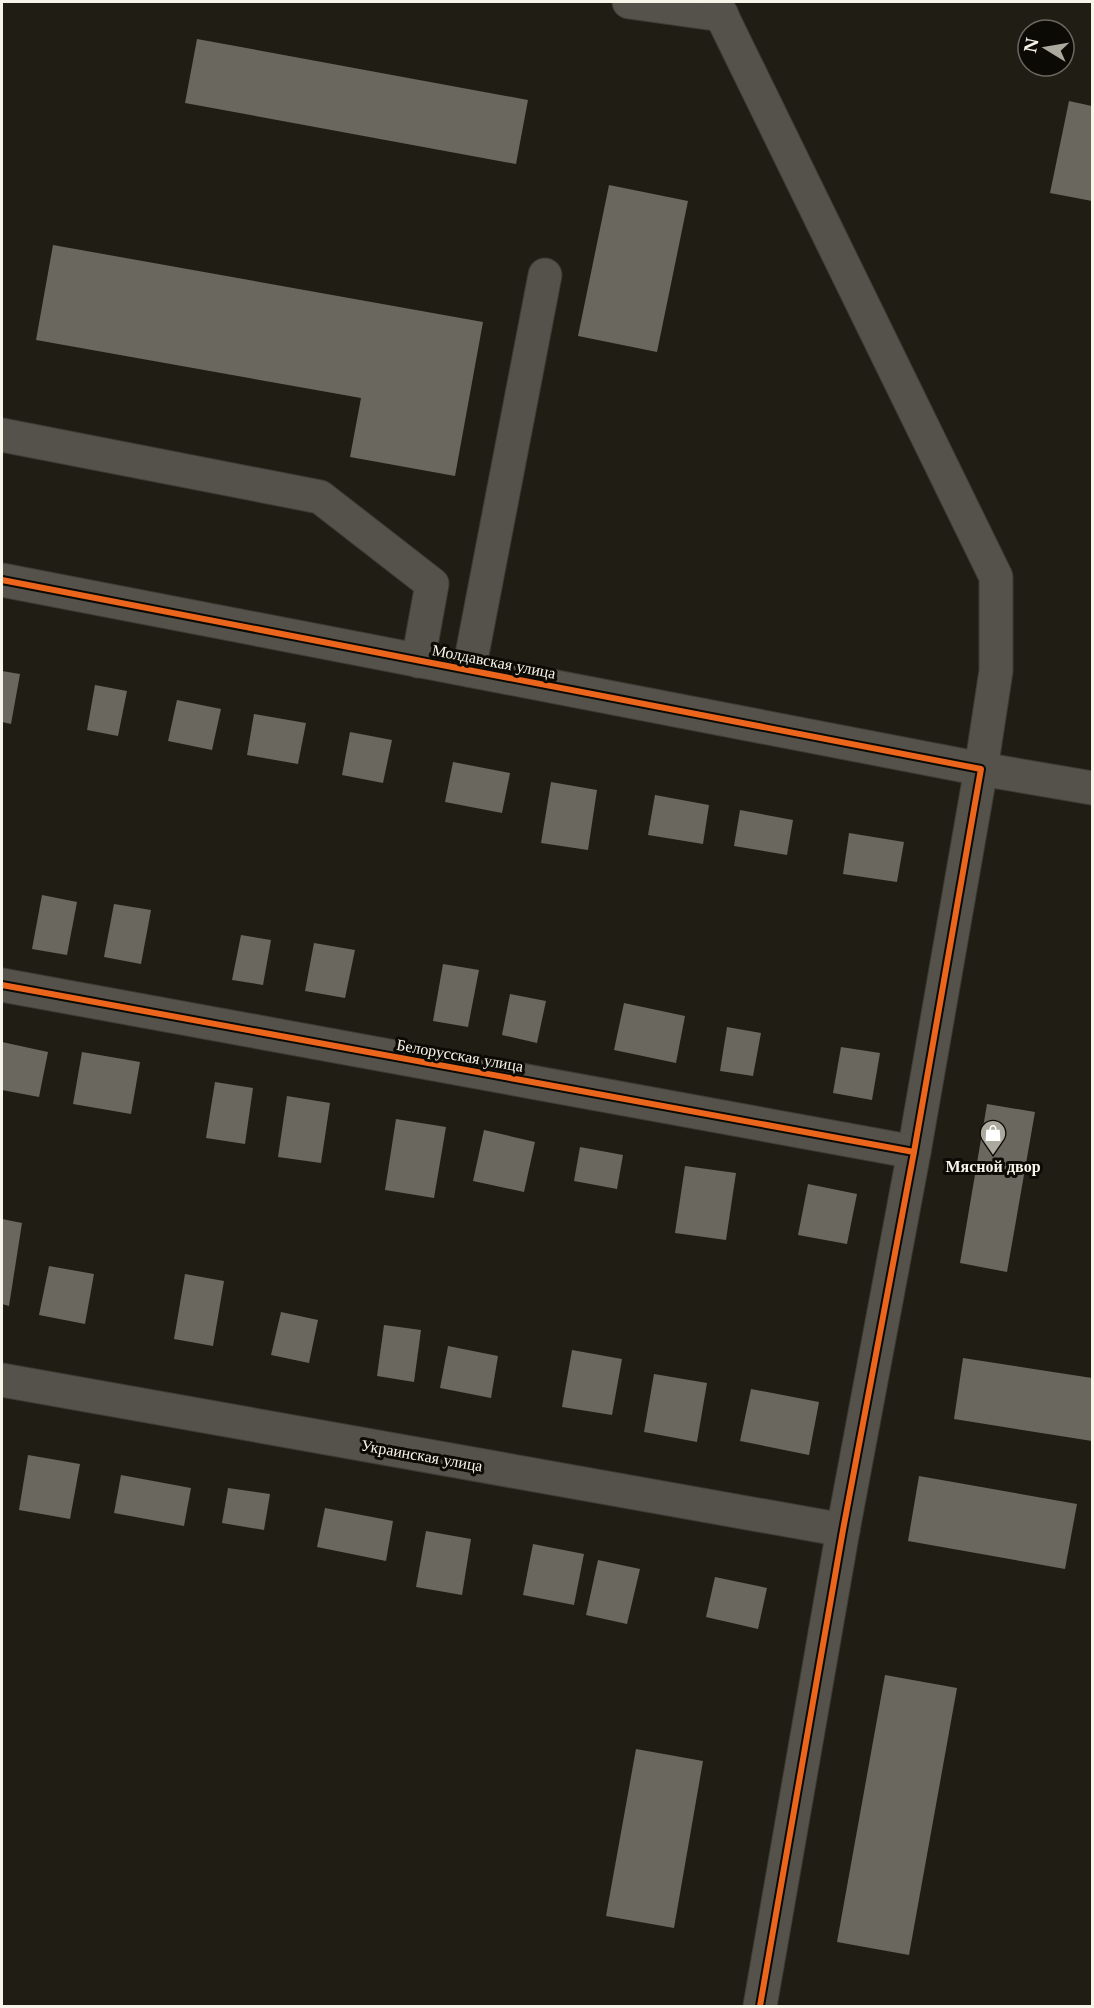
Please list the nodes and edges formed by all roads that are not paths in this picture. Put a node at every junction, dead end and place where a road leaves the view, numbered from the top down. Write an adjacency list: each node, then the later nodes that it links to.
1 (629, 2): 2 (street)
2 (718, 8): 8 (street)
3 (545, 275): 7 (street)
4 (2, 435): 6 (street)
5 (2, 580): 6 (street, Молдавская улица)
6 (418, 661): 7 (street, Молдавская улица)
7 (469, 670): 8 (street, Молдавская улица)
8 (981, 769): 9 (street, Молдавская улица); 11 (street)
9 (1092, 788)
10 (2, 985): 11 (street, Белорусская улица)
11 (914, 1152): 13 (street)
12 (2, 1380): 13 (street, Украинская улица)
13 (843, 1530): 14 (street)
14 (760, 2007)

